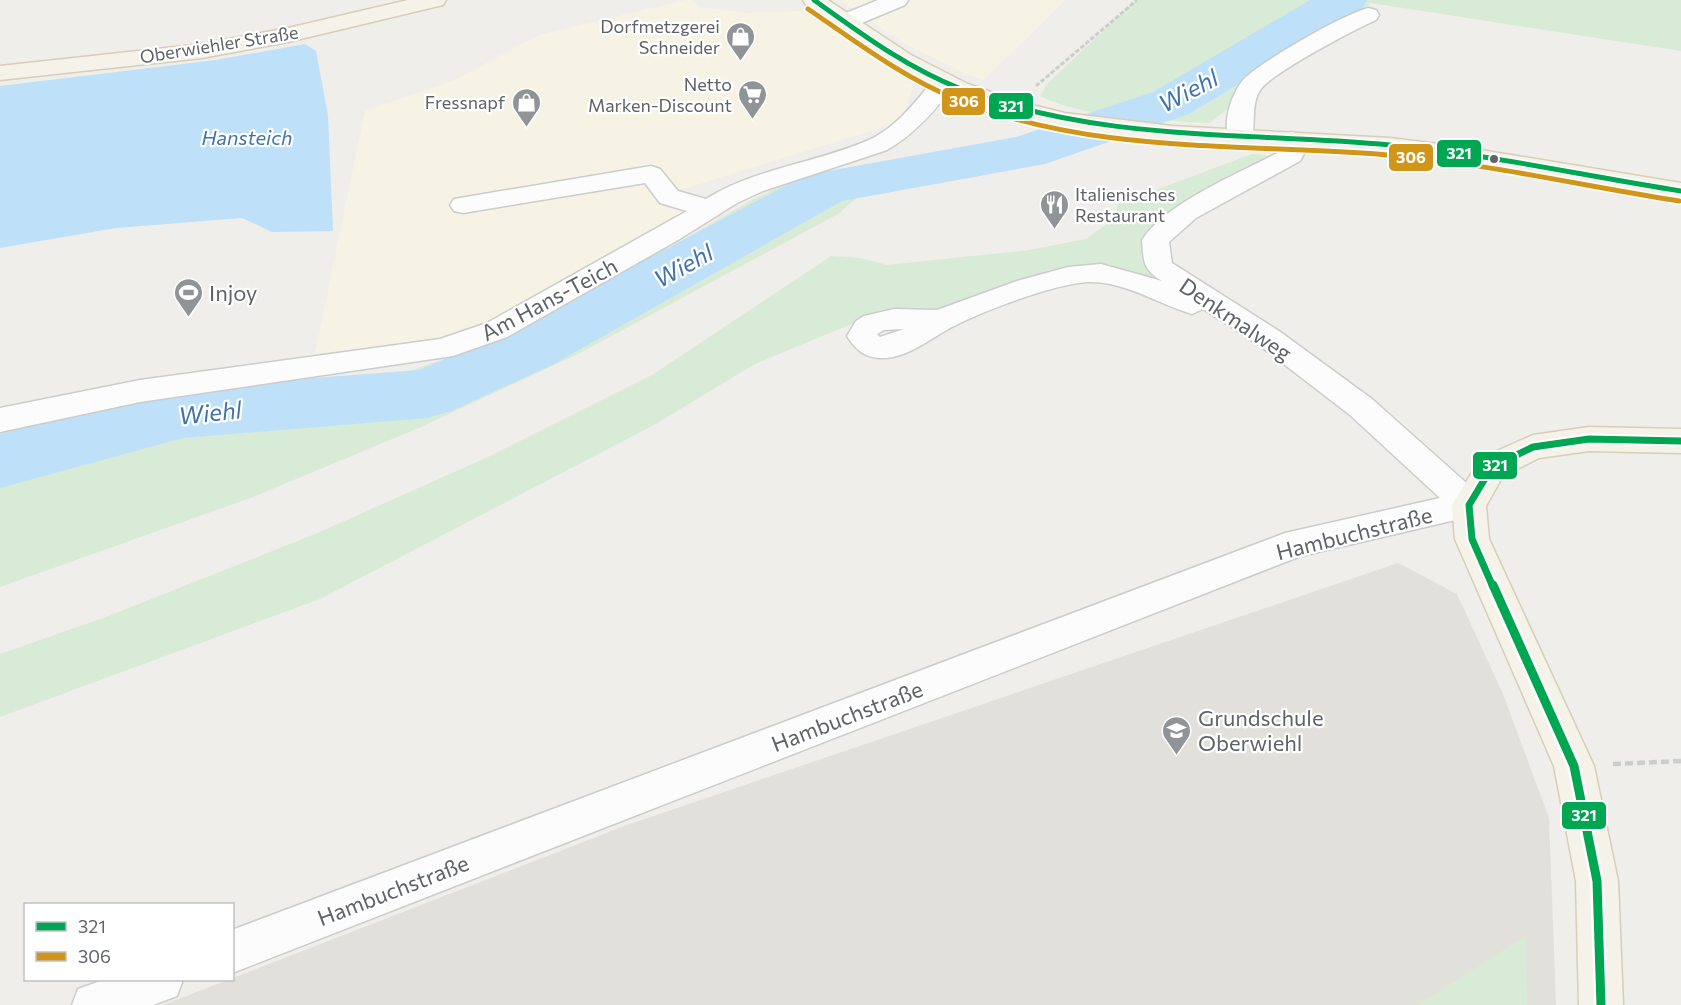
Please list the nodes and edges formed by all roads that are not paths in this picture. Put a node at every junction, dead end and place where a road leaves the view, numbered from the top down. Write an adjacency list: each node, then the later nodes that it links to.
1 (435, 0): 6 (main road, Oberwiehler Straße)
2 (813, 0): 5 (main road)
3 (897, 0): 5 (street)
4 (1368, 15): 8 (street)
5 (844, 22): 7 (main road)
6 (0, 73)
7 (944, 81): 8 (main road); 12 (street, Am Hans-Teich)
8 (1240, 137): 9 (main road)
9 (1291, 139): 10 (main road); 13 (street, Denkmalweg)
10 (1681, 190)
11 (463, 205): 12 (street)
12 (709, 209): 15 (street, Am Hans-Teich)
13 (1228, 312): 14 (street); 17 (street, Denkmalweg)
14 (937, 320)
15 (0, 420)
16 (1681, 441): 17 (main road)
17 (1469, 505): 18 (street, Hambuchstraße); 21 (main road)
18 (234, 951)
19 (157, 981): 20 (street)
20 (94, 1005)
21 (1601, 1005)

